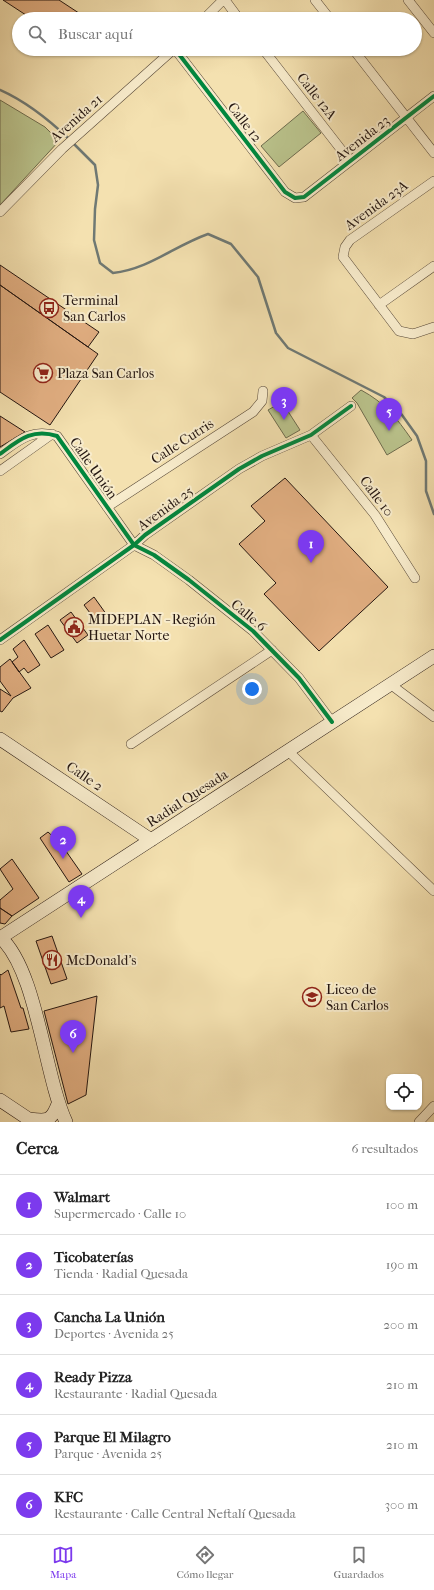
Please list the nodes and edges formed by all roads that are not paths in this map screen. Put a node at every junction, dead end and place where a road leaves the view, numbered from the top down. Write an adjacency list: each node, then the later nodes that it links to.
1 (224, 0): 4 (street); 5 (street)
2 (315, 0): 6 (street)
3 (408, 0): 7 (street)
4 (211, 12)
5 (234, 12)
6 (324, 12)
7 (417, 12)
8 (422, 18): 9 (street)
9 (434, 33)
10 (166, 56): 20 (street, Avenida 21)
11 (179, 56): 19 (street, Calle 12)
12 (268, 56): 17 (street, Calle 12A)
13 (359, 56): 15 (street)
14 (434, 96): 15 (street, Avenida 23)
15 (407, 117): 16 (street); 17 (street, Avenida 23)
16 (434, 153)
17 (350, 161): 19 (street, Avenida 23)
18 (434, 181): 22 (street, Avenida 23A)
19 (304, 197)
20 (0, 212)
21 (434, 266): 22 (street)
22 (379, 305): 23 (street)
23 (434, 327)
24 (263, 391): 30 (street, Calle Cutris)
25 (350, 406): 27 (street, Avenida 25)
26 (52, 434): 28 (street, Calle Unión); 29 (street, Calle Unión); 30 (street, Calle Unión)
27 (311, 435): 31 (street, Avenida 25); 32 (street, Calle 10)
28 (0, 454)
29 (0, 471)
30 (108, 507): 31 (street, Calle Unión)
31 (134, 545): 33 (street, Avenida 25); 34 (street, Calle 6)
32 (414, 578)
33 (0, 640)
34 (272, 650): 40 (street, Calle 6); 42 (street)
35 (434, 656): 37 (main road)
36 (434, 664): 37 (main road)
37 (406, 673): 38 (main road, Radial Quesada)
38 (390, 684): 39 (street); 40 (main road, Radial Quesada)
39 (434, 717)
40 (332, 722): 43 (main road, Radial Quesada)
41 (0, 739): 44 (main road, Calle 2)
42 (131, 744)
43 (288, 751): 44 (main road, Radial Quesada); 45 (street)
44 (151, 840): 46 (main road, Radial Quesada)
45 (434, 891)
46 (0, 938): 48 (main road)
47 (0, 1100): 50 (main road)
48 (58, 1104): 50 (main road); 51 (main road)
49 (434, 1106): 52 (street)
50 (31, 1120)
51 (66, 1122)
52 (419, 1122)

